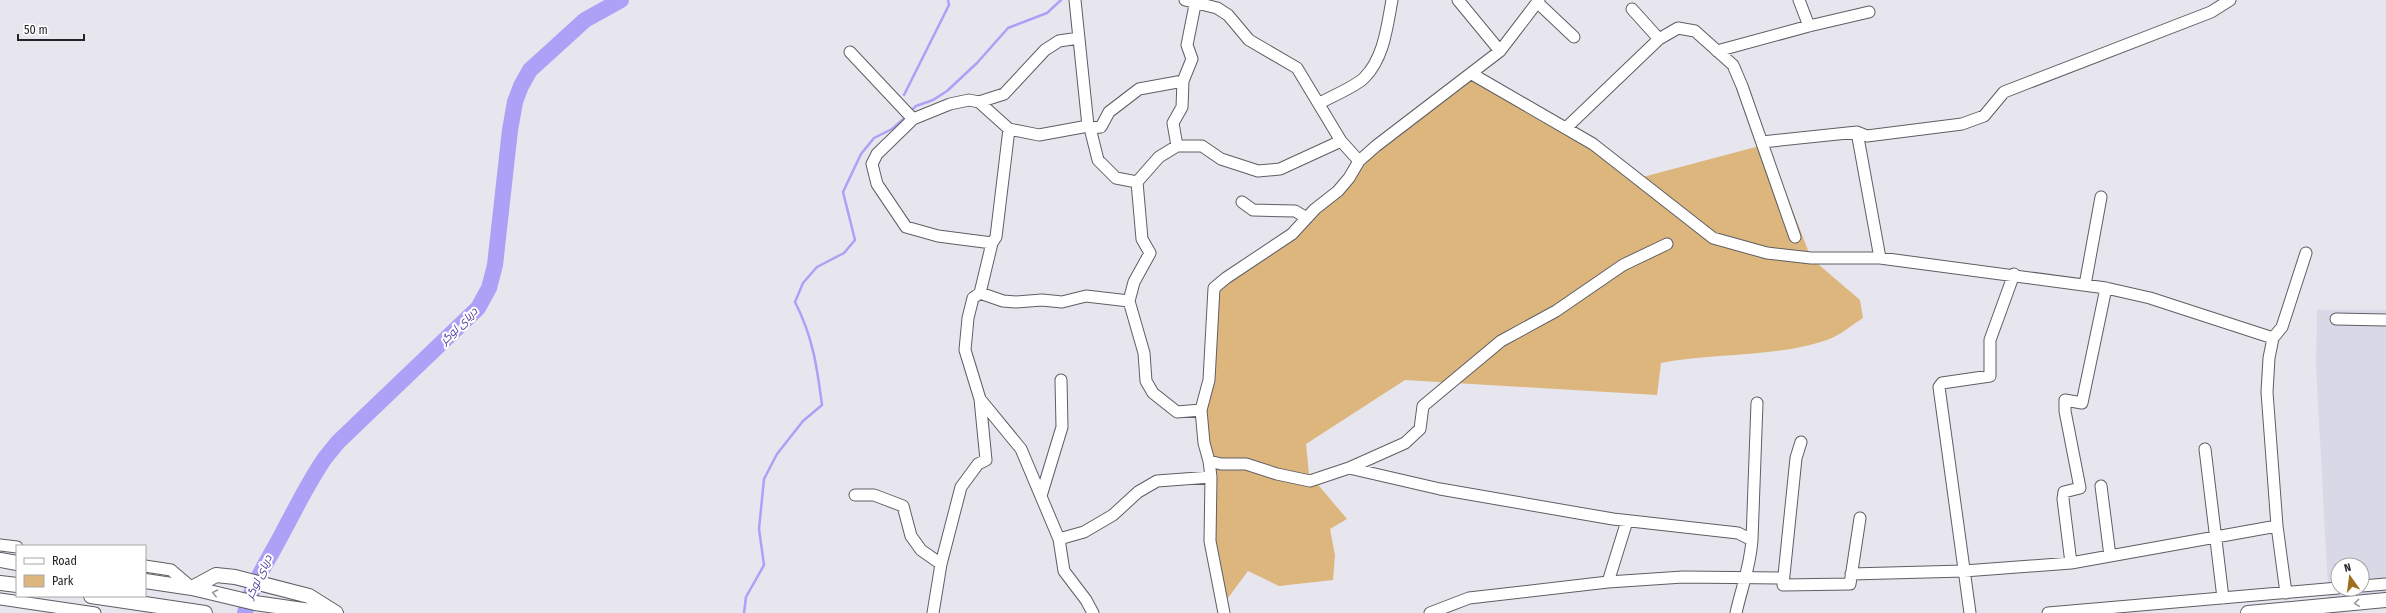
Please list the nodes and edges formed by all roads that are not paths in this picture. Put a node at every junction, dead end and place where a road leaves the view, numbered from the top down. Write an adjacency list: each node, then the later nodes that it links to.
1 (1075, 0): 12 (street)
2 (1392, 0): 20 (street)
3 (1458, 0): 14 (street)
4 (1799, 0): 10 (street)
5 (2230, 0): 25 (street)
6 (1192, 1): 18 (street); 20 (street)
7 (1538, 1): 11 (street); 14 (street)
8 (1632, 9): 13 (street)
9 (1869, 12): 10 (street)
10 (1809, 26): 16 (street)
11 (1574, 37)
12 (1079, 38): 19 (street); 22 (street)
13 (1660, 39): 16 (street); 23 (street)
14 (1500, 51): 17 (street)
15 (850, 52): 21 (street)
16 (1717, 52): 27 (street)
17 (1472, 74): 23 (street); 29 (street)
18 (1183, 81): 22 (street); 28 (street)
19 (979, 102): 21 (street); 24 (street)
20 (1320, 102): 26 (street)
21 (910, 115): 35 (street)
22 (1089, 127): 24 (street); 30 (street)
23 (1566, 128): 38 (street)
24 (1009, 129): 35 (street)
25 (1857, 132): 27 (street); 38 (street)
26 (1341, 140): 28 (street); 29 (street)
27 (1762, 142): 34 (street)
28 (1177, 146): 30 (street)
29 (1358, 161): 33 (street)
30 (1137, 182): 43 (street)
31 (2101, 197): 40 (street)
32 (1242, 202): 33 (street)
33 (1307, 218): 50 (street)
34 (1795, 237)
35 (992, 243): 42 (street)
36 (1667, 244): 54 (street)
37 (2306, 253): 46 (street)
38 (1880, 258): 39 (street)
39 (2014, 274): 40 (street); 73 (street)
40 (2085, 285): 41 (street)
41 (2106, 288): 46 (street); 70 (street)
42 (980, 293): 43 (street); 48 (street)
43 (1129, 301): 50 (street)
44 (2336, 319): 45 (street)
45 (2386, 320)
46 (2273, 338): 61 (street)
47 (1061, 380): 58 (street)
48 (980, 399): 58 (street); 71 (street)
49 (1757, 403): 64 (street)
50 (1201, 410): 53 (street)
51 (1801, 442): 76 (street)
52 (2205, 449): 62 (street)
53 (1209, 461): 54 (street); 55 (street)
54 (1349, 468): 60 (street)
55 (1211, 477): 63 (street); 96 (street)
56 (2101, 486): 67 (street)
57 (855, 495): 71 (street)
58 (1041, 496): 63 (street)
59 (1860, 518): 74 (street)
60 (1627, 521): 64 (street); 78 (street)
61 (2277, 526): 62 (street); 85 (street)
62 (2214, 538): 67 (street); 87 (street)
63 (1059, 539): 95 (street)
64 (1752, 540): 75 (street)
65 (0, 545): 66 (street)
66 (16, 547)
67 (2110, 556): 70 (street)
68 (0, 560): 69 (main road)
69 (16, 563)
70 (2071, 563): 73 (street)
71 (941, 564): 94 (street)
72 (146, 566): 83 (street)
73 (1964, 571): 74 (street); 99 (street)
74 (1851, 574): 76 (street)
75 (1747, 577): 76 (street); 78 (street); 98 (street)
76 (1783, 578)
77 (146, 581): 83 (main road)
78 (1608, 582): 97 (street)
79 (0, 583): 81 (main road)
80 (2386, 584): 82 (street)
81 (16, 585)
82 (2370, 585)
83 (192, 588): 92 (main road, one-way to 83); 93 (main road)
84 (2330, 589): 85 (street)
85 (2286, 593): 87 (street)
86 (98, 597): 91 (main road)
87 (2223, 598): 100 (street)
88 (0, 599): 90 (street)
89 (2386, 600): 101 (main road, one-way to 101)
90 (94, 613)
91 (205, 613)
92 (324, 613)
93 (336, 613)
94 (933, 613)
95 (1093, 613)
96 (1224, 613)
97 (1430, 613)
98 (1736, 613)
99 (1970, 613)
100 (2048, 613)
101 (2248, 613)

